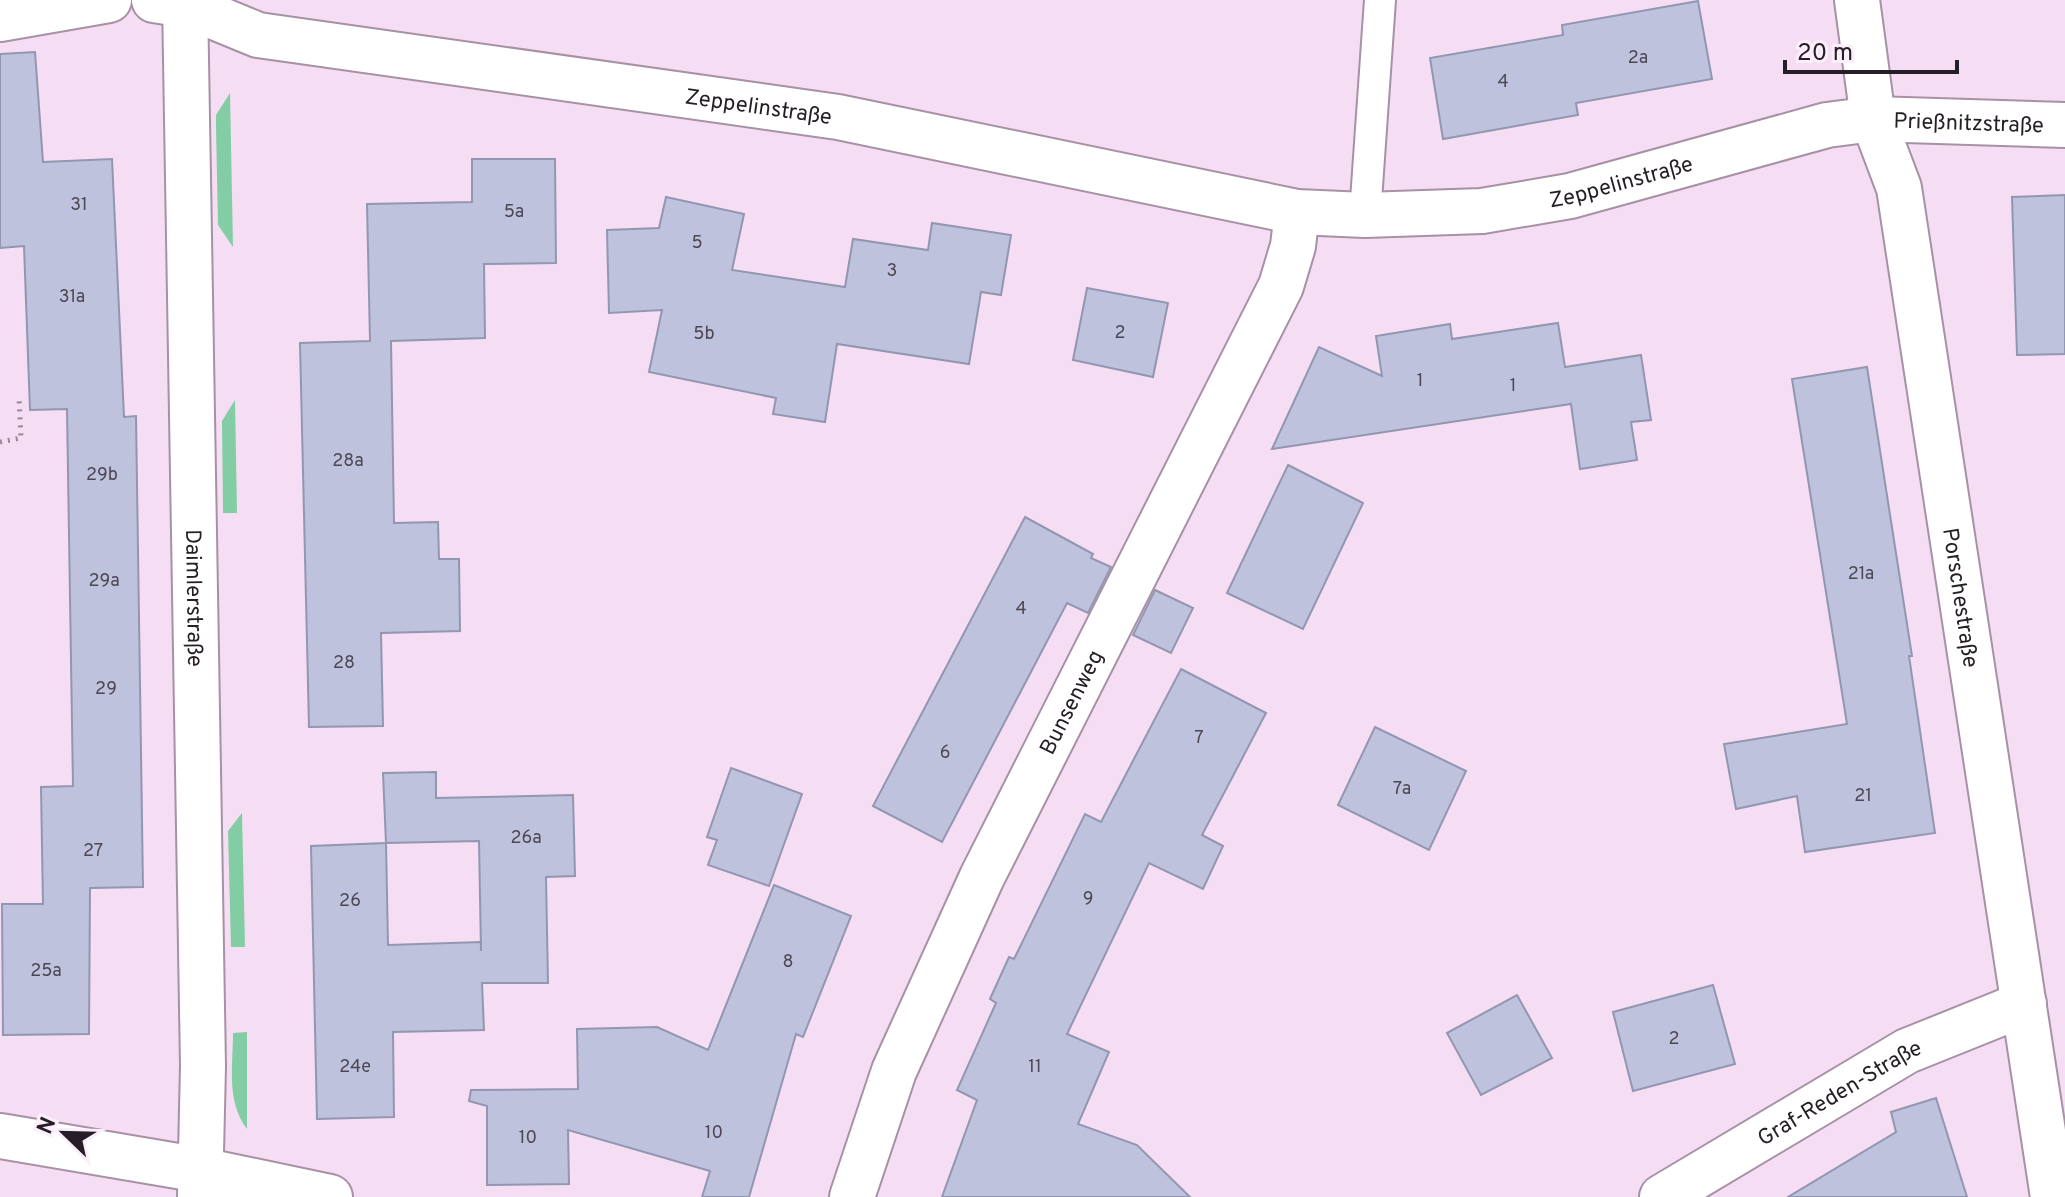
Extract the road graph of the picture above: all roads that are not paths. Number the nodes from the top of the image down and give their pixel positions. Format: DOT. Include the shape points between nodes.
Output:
graph roads {
  1 [pos="109,0"];
  2 [pos="1380,0"];
  3 [pos="1857,0"];
  4 [pos="175,2"];
  5 [pos="0,19"];
  6 [pos="1873,119"];
  7 [pos="2065,125"];
  8 [pos="1297,212"];
  9 [pos="1365,215"];
  10 [pos="2024,1004"];
  11 [pos="0,1136"];
  12 [pos="201,1184"];
  13 [pos="330,1197"];
  14 [pos="852,1197"];
  15 [pos="1662,1197"];
  16 [pos="2053,1197"];
  1 -- 5 [label="street"];
  2 -- 9 [label="lane"];
  3 -- 6 [label="street, Porschestraße"];
  4 -- 8 [label="street, Zeppelinstraße" via="258,35 838,117"];
  4 -- 12 [label="street, Daimlerstraße" via="203,1034"];
  6 -- 7 [label="street, Prießnitzstraße"];
  6 -- 9 [label="street, Zeppelinstraße" via="1827,125 1570,196 1482,211"];
  6 -- 10 [label="street, Porschestraße" via="1899,188"];
  8 -- 9 [label="street, Zeppelinstraße"];
  8 -- 14 [label="street, Bunsenweg" via="1281,286 970,903 894,1071"];
  10 -- 15 [label="street, Graf-Reden-Straße" via="1907,1051"];
  10 -- 16 [label="street, Porschestraße"];
  11 -- 12 [label="street"];
  12 -- 13 [label="street"];
}
